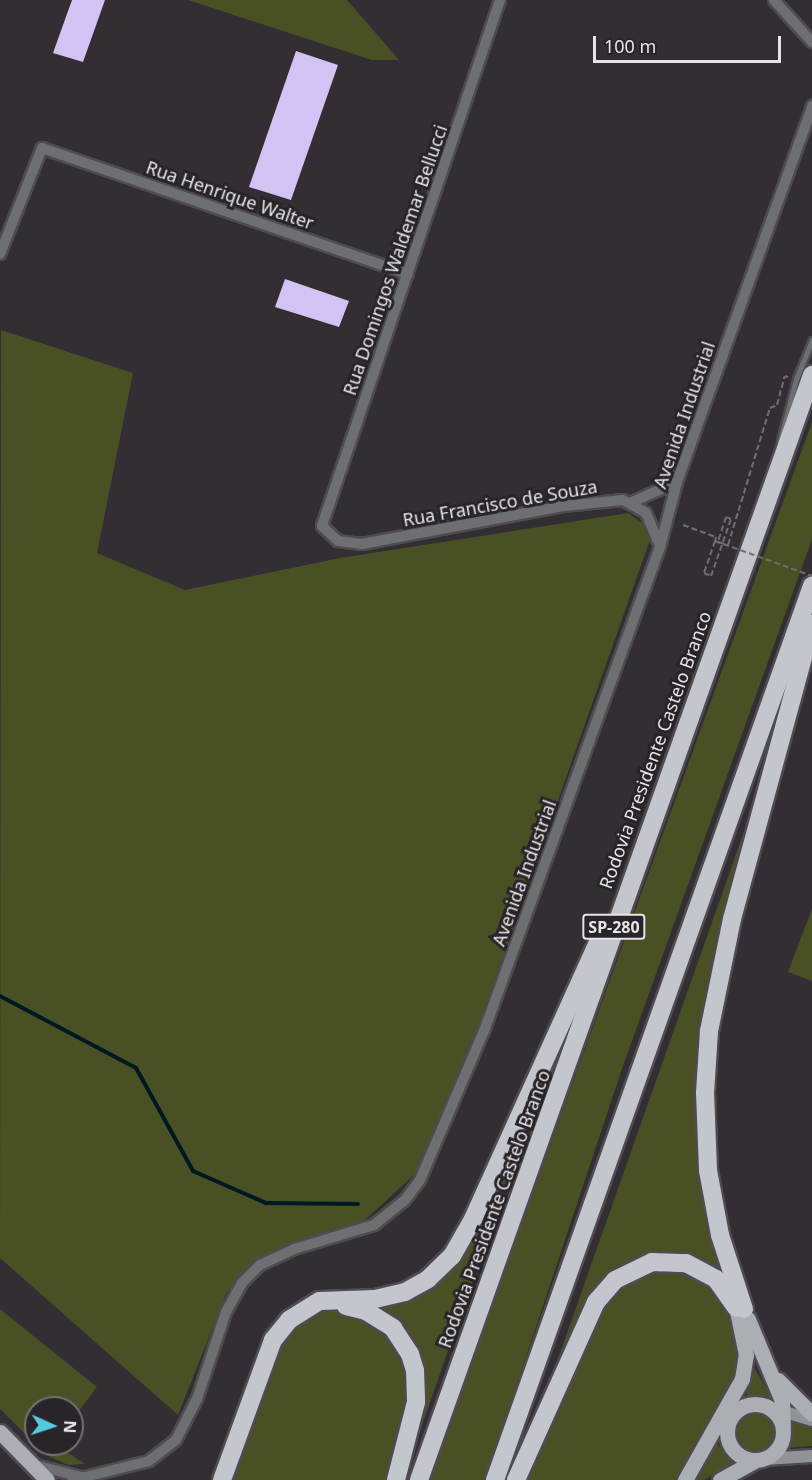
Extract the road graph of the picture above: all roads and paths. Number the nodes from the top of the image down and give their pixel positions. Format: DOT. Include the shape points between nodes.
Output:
graph roads {
  1 [pos="500,0"];
  2 [pos="773,0"];
  3 [pos="812,42"];
  4 [pos="812,106"];
  5 [pos="0,254"];
  6 [pos="408,274"];
  7 [pos="812,340"];
  8 [pos="804,377"];
  9 [pos="677,482"];
  10 [pos="632,502"];
  11 [pos="683,525"];
  12 [pos="323,530"];
  13 [pos="716,542"];
  14 [pos="660,547"];
  15 [pos="812,576"];
  16 [pos="812,586"];
  17 [pos="812,624"];
  18 [pos="650,823"];
  19 [pos="740,1310"];
  20 [pos="300,1312"];
  21 [pos="770,1370"];
  22 [pos="736,1394"];
  23 [pos="768,1407"];
  24 [pos="783,1408"];
  25 [pos="812,1414"];
  26 [pos="731,1417"];
  27 [pos="812,1420"];
  28 [pos="783,1426"];
  29 [pos="0,1432"];
  30 [pos="711,1434"];
  31 [pos="232,1452"];
  32 [pos="812,1456"];
  33 [pos="760,1460"];
  34 [pos="30,1464"];
  35 [pos="78,1479"];
  36 [pos="47,1480"];
  37 [pos="213,1480"];
  38 [pos="222,1480"];
  39 [pos="396,1480"];
  40 [pos="419,1480"];
  41 [pos="495,1480"];
  42 [pos="516,1480"];
  43 [pos="685,1480"];
  44 [pos="720,1480"];
  1 -- 6 [label="street, Rua Domingos Waldemar Bellucci"];
  2 -- 3 [label="street"];
  4 -- 9 [label="street, Avenida Industrial"];
  5 -- 6 [label="street, Rua Henrique Walter" via="42,148"];
  6 -- 12 [label="street, Rua Domingos Waldemar Bellucci" via="324,512"];
  7 -- 8 [label="lane"];
  8 -- 13 [label="path" via="785,376 777,405 770,408 728,545"];
  8 -- 18 [label="highway, Rodovia Presidente Castelo Branco / SP-280" via="769,496"];
  9 -- 10 [label="street"];
  9 -- 14 [label="street, Avenida Industrial"];
  10 -- 12 [label="street, Rua Francisco de Souza" via="564,506 362,544 338,541"];
  10 -- 14 [label="street" via="650,519"];
  11 -- 13 [label="path, bridge" via="716,537"];
  13 -- 13 [label="path, bridge" via="704,573 711,576 731,519 726,517"];
  13 -- 15 [label="path, bridge"];
  14 -- 35 [label="street, Avenida Industrial" via="484,1031 420,1180 405,1200 374,1225 294,1249 260,1265 242,1283 230,1305 197,1399 176,1440 148,1461"];
  16 -- 41 [label="highway"];
  17 -- 19 [label="highway" via="732,919 709,1031 705,1093 708,1170"];
  18 -- 20 [label="highway" via="473,1219 452,1256 428,1279 405,1292 375,1299 320,1301"];
  18 -- 40 [label="highway, Rodovia Presidente Castelo Branco / SP-280"];
  19 -- 21 [label="main road"];
  19 -- 22 [label="main road" via="746,1355"];
  19 -- 42 [label="highway" via="716,1279 686,1263 652,1262 615,1280 596,1302"];
  20 -- 31 [label="highway" via="273,1340"];
  20 -- 39 [label="highway" via="334,1305 366,1311 393,1328 406,1347 415,1370 416,1402"];
  21 -- 24 [label="main road"];
  21 -- 25 [label="main road"];
  22 -- 26 [label="main road"];
  22 -- 30 [label="main road"];
  23 -- 24 [label="main road"];
  23 -- 26 [label="main road" via="744,1407"];
  23 -- 28 [label="main road"];
  24 -- 27 [label="main road"];
  24 -- 28 [label="main road"];
  26 -- 30 [label="main road"];
  26 -- 33 [label="main road" via="729,1442 739,1455"];
  28 -- 33 [label="main road" via="782,1442"];
  29 -- 34 [label="main road"];
  30 -- 43 [label="main road"];
  31 -- 37 [label="highway"];
  31 -- 38 [label="highway"];
  32 -- 33 [label="main road"];
  33 -- 44 [label="main road"];
  34 -- 35 [label="street"];
  34 -- 36 [label="main road"];
}
